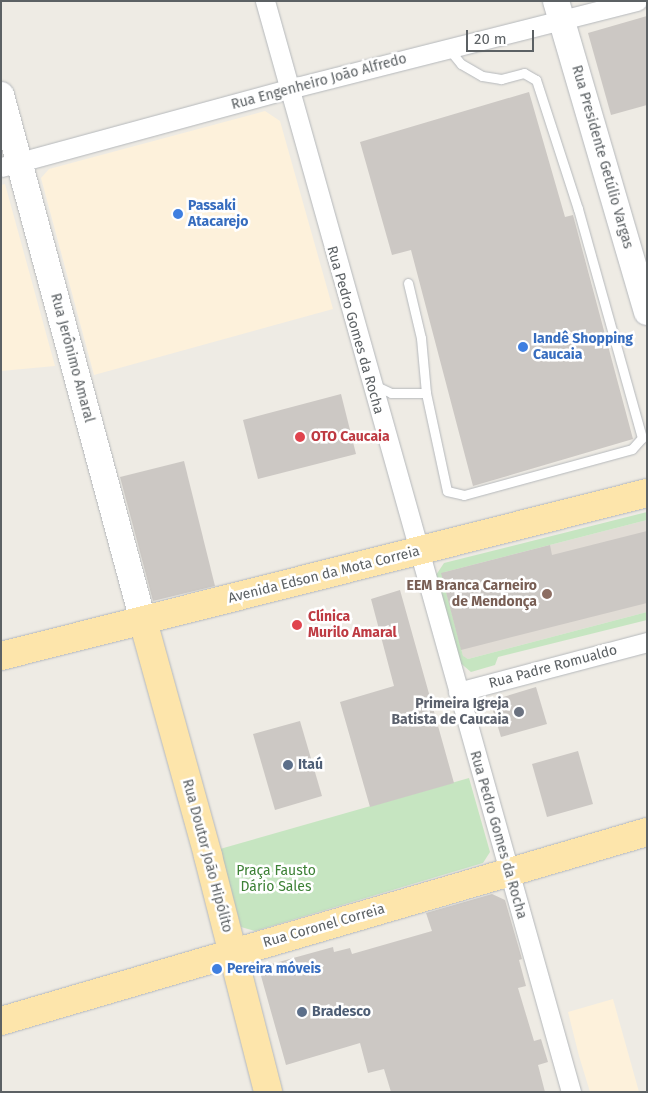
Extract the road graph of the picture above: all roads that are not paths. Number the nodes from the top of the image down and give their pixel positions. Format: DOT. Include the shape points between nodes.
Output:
graph roads {
  1 [pos="265,1"];
  2 [pos="637,1"];
  3 [pos="559,11"];
  4 [pos="448,48"];
  5 [pos="289,89"];
  6 [pos="1,95"];
  7 [pos="10,164"];
  8 [pos="408,283"];
  9 [pos="647,312"];
  10 [pos="370,383"];
  11 [pos="426,393"];
  12 [pos="647,493"];
  13 [pos="417,552"];
  14 [pos="143,621"];
  15 [pos="647,642"];
  16 [pos="1,656"];
  17 [pos="458,692"];
  18 [pos="647,832"];
  19 [pos="509,873"];
  20 [pos="232,953"];
  21 [pos="1,1021"];
  22 [pos="268,1092"];
  23 [pos="571,1092"];
  1 -- 5 [label="street, Rua Pedro Gomes da Rocha"];
  2 -- 3 [label="street, Rua Engenheiro João Alfredo"];
  3 -- 4 [label="street, Rua Engenheiro João Alfredo"];
  3 -- 9 [label="street, Rua Presidente Getúlio Vargas"];
  4 -- 5 [label="street, Rua Engenheiro João Alfredo"];
  4 -- 11 [label="lane" via="462,64 482,76 501,79 524,73 536,80 578,209 642,438 632,450 464,495 447,491"];
  5 -- 7 [label="street, Rua Engenheiro João Alfredo"];
  5 -- 10 [label="street, Rua Pedro Gomes da Rocha"];
  6 -- 7 [label="street, Rua Jerônimo Amaral"];
  7 -- 14 [label="street, Rua Jerônimo Amaral"];
  8 -- 11 [label="lane" via="420,338"];
  10 -- 11 [label="lane" via="391,393"];
  10 -- 13 [label="street, Rua Pedro Gomes da Rocha"];
  12 -- 13 [label="main road, Avenida Edson da Mota Correia"];
  13 -- 14 [label="main road, Avenida Edson da Mota Correia"];
  13 -- 17 [label="street, Rua Pedro Gomes da Rocha"];
  14 -- 16 [label="main road, Avenida Edson da Mota Correia"];
  14 -- 20 [label="main road, Rua Doutor João Hipólito"];
  15 -- 17 [label="street, Rua Padre Romualdo"];
  17 -- 19 [label="street, Rua Pedro Gomes da Rocha"];
  18 -- 19 [label="main road, Rua Coronel Correia"];
  19 -- 20 [label="main road, Rua Coronel Correia"];
  19 -- 23 [label="street, Rua Pedro Gomes da Rocha"];
  20 -- 21 [label="main road, Rua Coronel Correia"];
  20 -- 22 [label="main road, Rua Doutor João Hipólito"];
}
